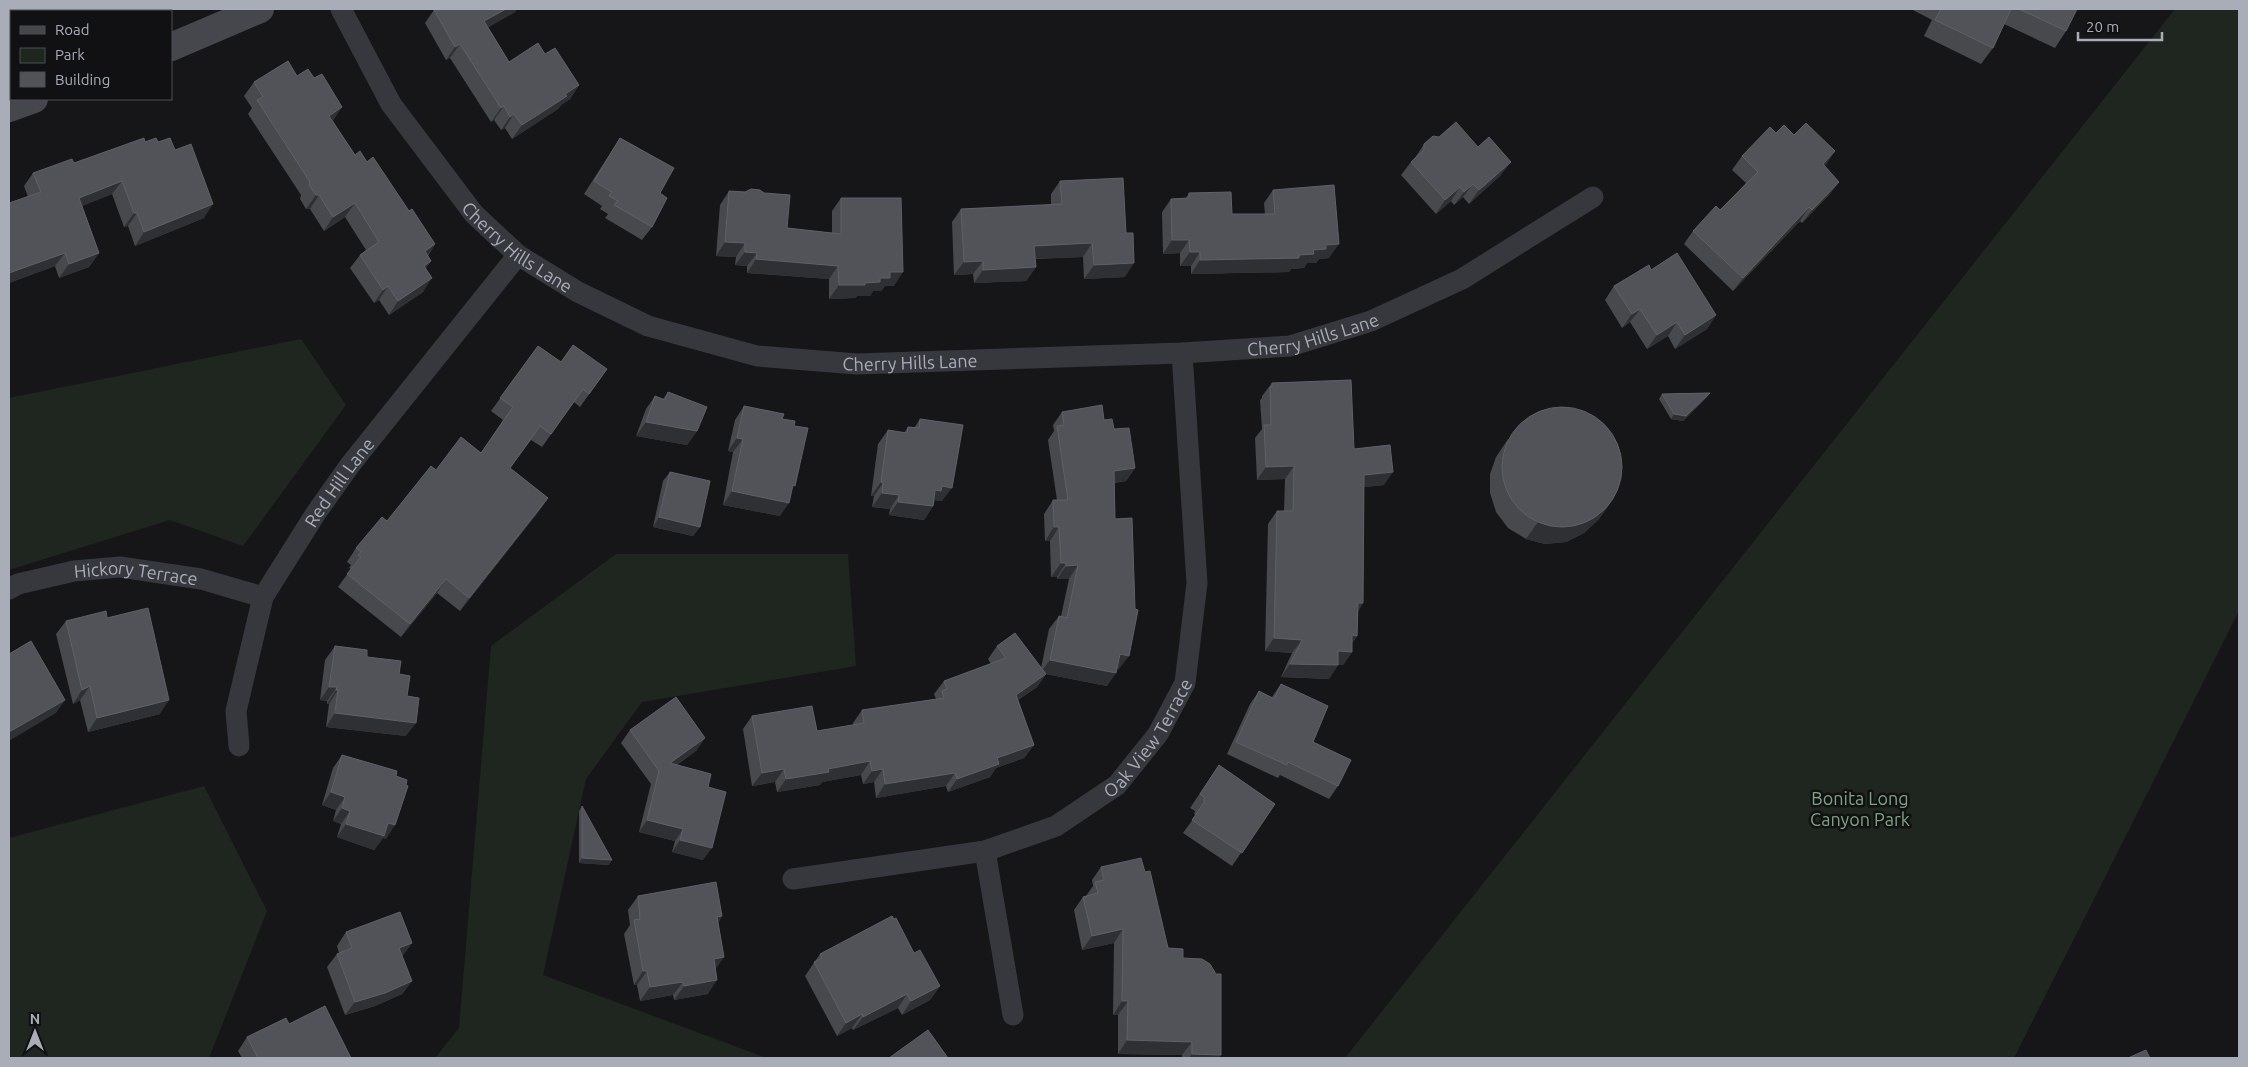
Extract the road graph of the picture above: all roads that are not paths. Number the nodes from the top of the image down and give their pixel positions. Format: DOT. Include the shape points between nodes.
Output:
graph roads {
  1 [pos="260,9"];
  2 [pos="341,9"];
  3 [pos="172,47"];
  4 [pos="31,100"];
  5 [pos="9,108"];
  6 [pos="1593,197"];
  7 [pos="518,255"];
  8 [pos="1182,353"];
  9 [pos="9,589"];
  10 [pos="263,597"];
  11 [pos="239,746"];
  12 [pos="985,850"];
  13 [pos="793,880"];
  14 [pos="1013,1015"];
  1 -- 3 [label="street"];
  2 -- 7 [label="street, Cherry Hills Lane" via="391,104 474,214"];
  4 -- 5 [label="street"];
  6 -- 8 [label="street, Cherry Hills Lane" via="1462,278 1371,321 1290,346"];
  7 -- 8 [label="street, Cherry Hills Lane" via="578,292 648,326 757,356 857,364"];
  7 -- 10 [label="street, Red Hill Lane" via="350,465"];
  8 -- 12 [label="street, Oak View Terrace" via="1197,583 1185,683 1158,734 1117,785 1056,826"];
  9 -- 10 [label="street, Hickory Terrace" via="74,571 120,567 201,580"];
  10 -- 11 [label="street, Red Hill Lane" via="236,711"];
  12 -- 13 [label="street, Oak View Terrace"];
  12 -- 14 [label="street"];
}
